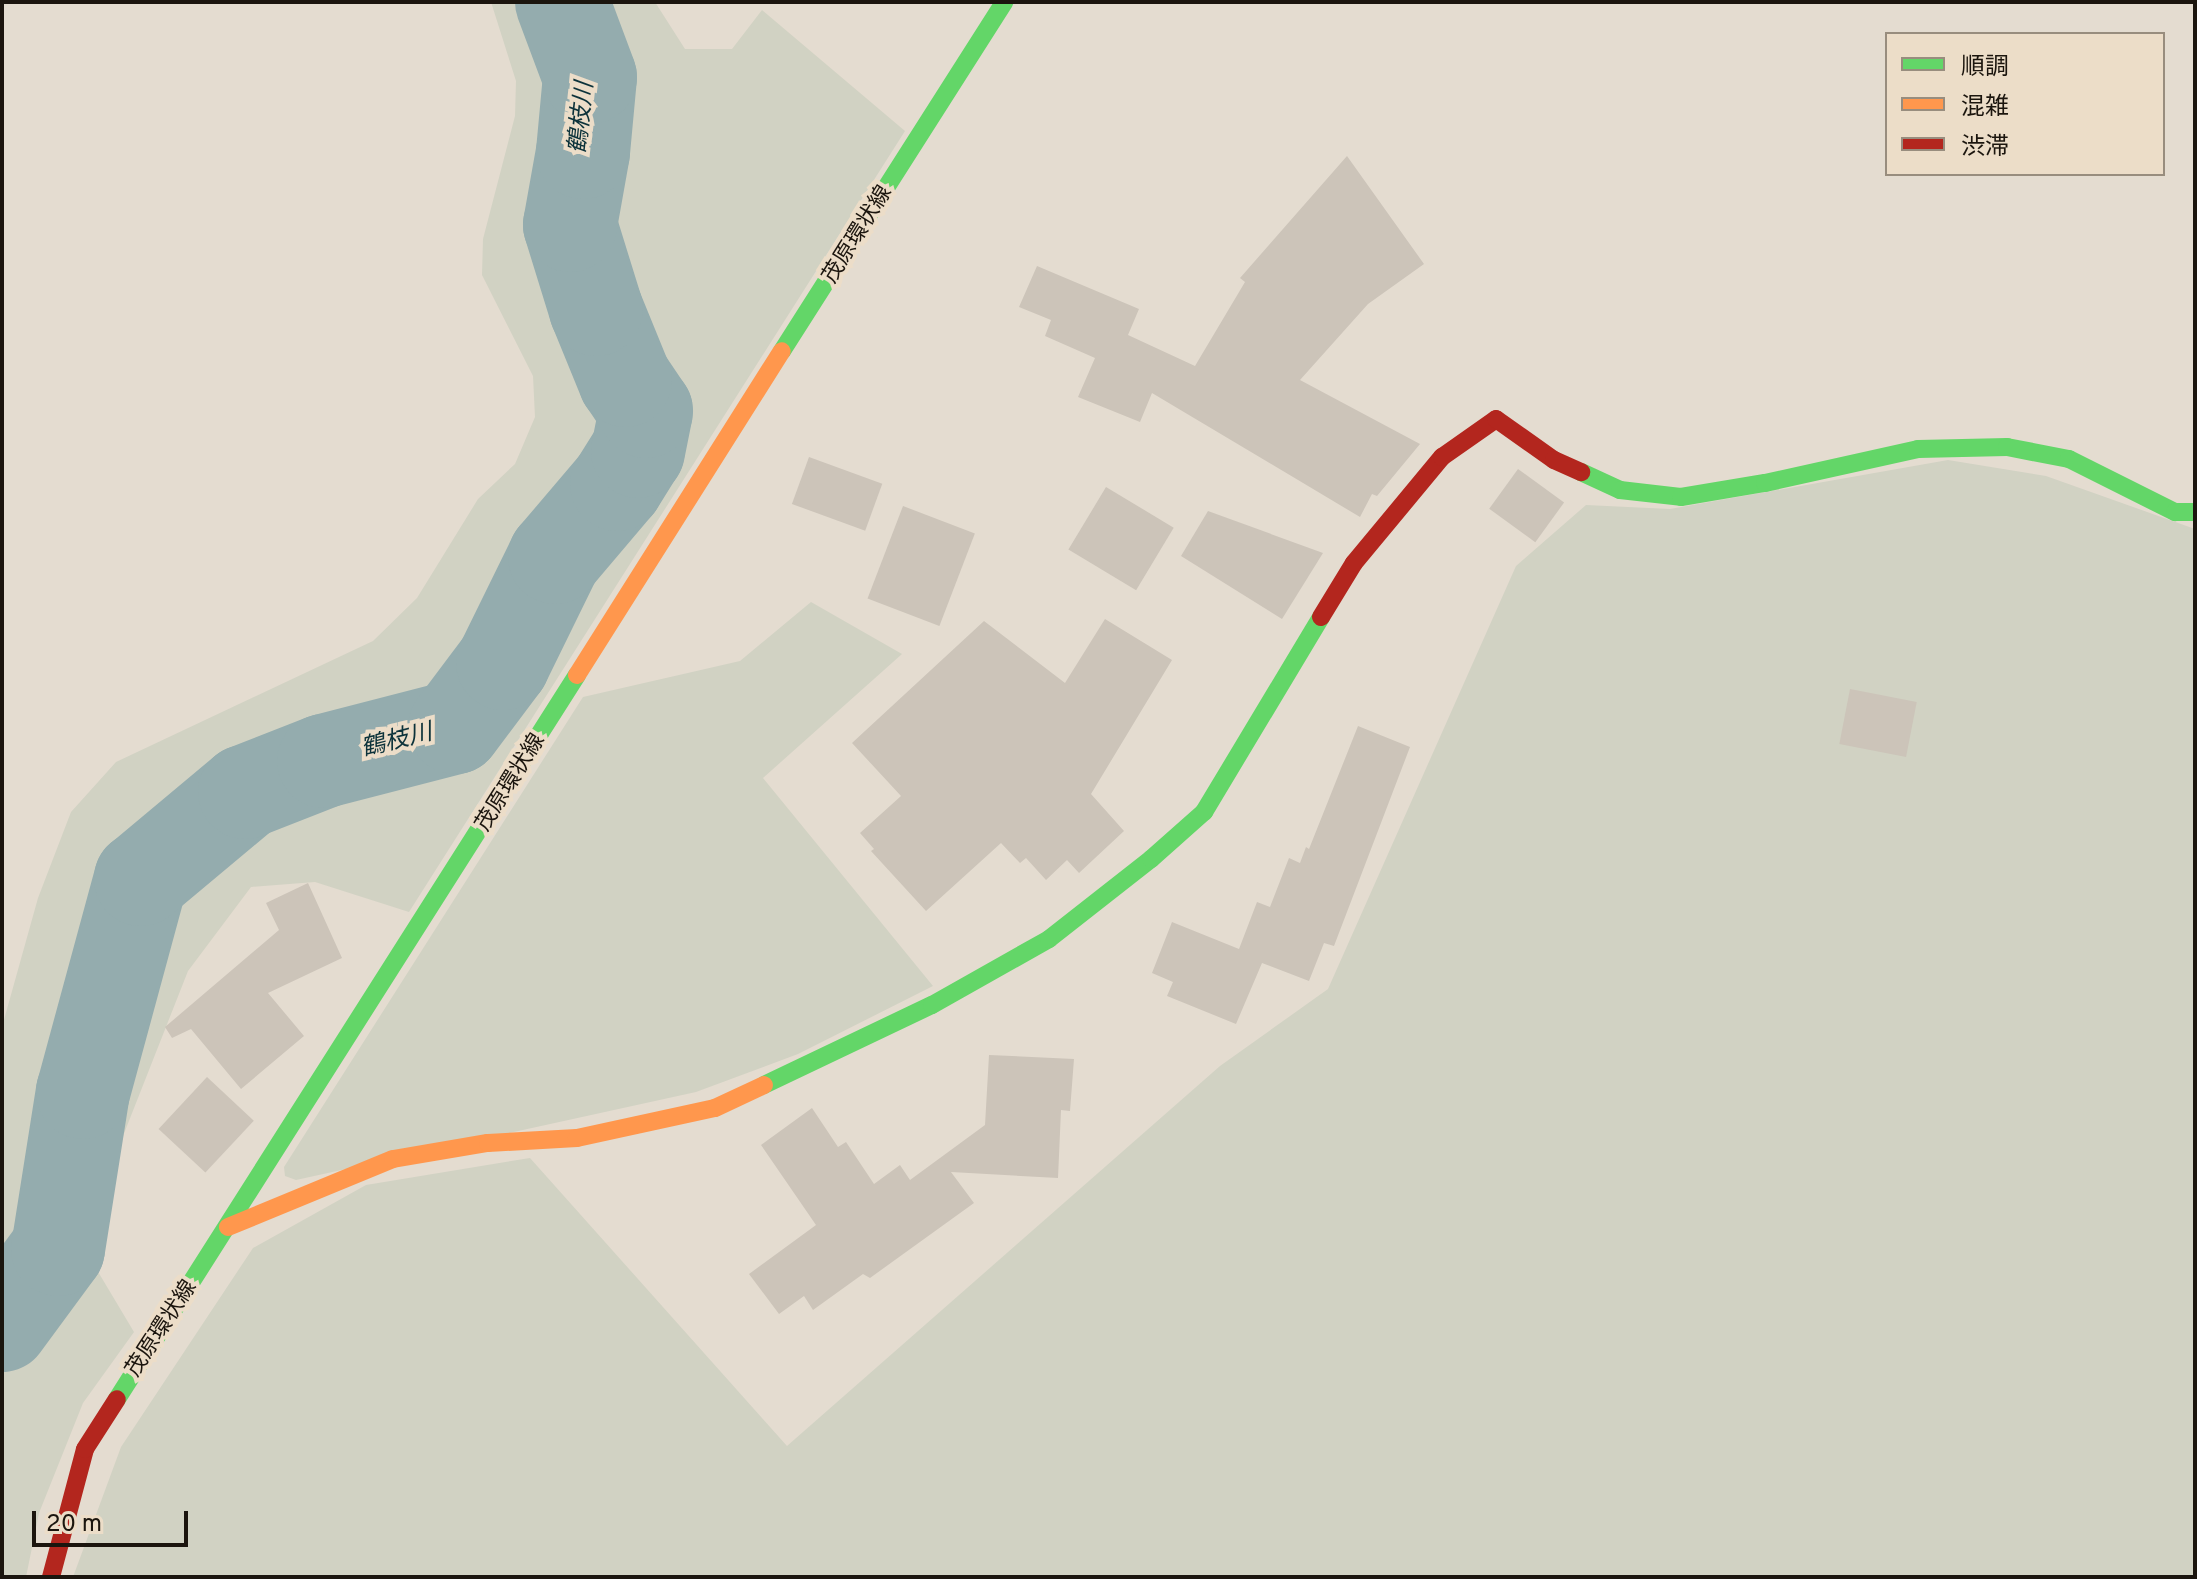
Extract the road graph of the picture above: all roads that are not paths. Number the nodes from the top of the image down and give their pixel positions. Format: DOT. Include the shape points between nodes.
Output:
graph roads {
  1 [pos="1004,2"];
  2 [pos="2195,512"];
  3 [pos="228,1227"];
  4 [pos="51,1577"];
  1 -- 3 [label="street, 茂原環状線"];
  2 -- 3 [label="street" via="2175,512 2069,459 2007,447 1918,449 1681,497 1620,490 1554,460 1496,419 1442,457 1354,563 1204,812 1049,939 932,1005 715,1108 577,1138 488,1143 393,1159"];
  3 -- 4 [label="street, 茂原環状線" via="85,1449"];
}
